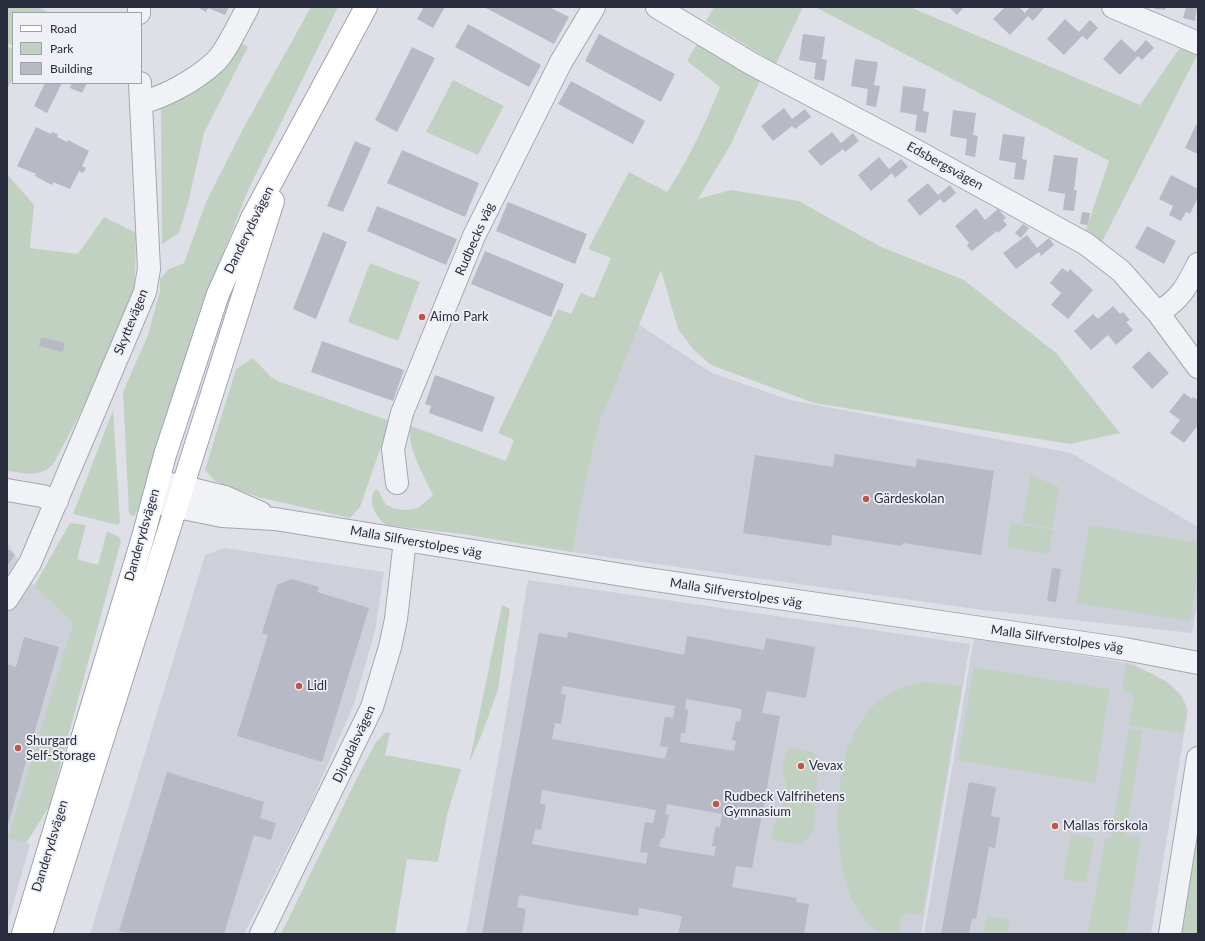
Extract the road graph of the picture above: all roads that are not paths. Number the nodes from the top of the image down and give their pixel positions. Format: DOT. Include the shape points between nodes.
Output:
graph roads {
  1 [pos="248,7"];
  2 [pos="366,7"];
  3 [pos="594,7"];
  4 [pos="657,7"];
  5 [pos="1114,7"];
  6 [pos="1198,43"];
  7 [pos="140,93"];
  8 [pos="291,148"];
  9 [pos="1198,264"];
  10 [pos="1158,313"];
  11 [pos="1198,367"];
  12 [pos="158,481"];
  13 [pos="397,484"];
  14 [pos="7,490"];
  15 [pos="180,497"];
  16 [pos="57,501"];
  17 [pos="153,502"];
  18 [pos="405,540"];
  19 [pos="7,599"];
  20 [pos="1198,663"];
  21 [pos="1198,758"];
  22 [pos="23,934"];
  23 [pos="41,934"];
  24 [pos="261,934"];
  25 [pos="1170,934"];
  1 -- 7 [label="street" via="216,63 172,92"];
  2 -- 8 [label="main road, Danderydsvägen"];
  3 -- 13 [label="street, Rudbecks väg" via="561,62 468,250 402,413 394,449"];
  4 -- 10 [label="street, Edsbergsvägen" via="752,64 1086,244 1121,271"];
  5 -- 6 [label="street"];
  7 -- 16 [label="street, Skyttevägen" via="149,269 145,292"];
  8 -- 12 [label="main road, Danderydsvägen" via="252,218 218,294"];
  8 -- 15 [label="main road, Danderydsvägen"];
  9 -- 10 [label="street" via="1174,303"];
  10 -- 11 [label="street, Edsbergsvägen"];
  12 -- 15 [label="street, Malla Silfverstolpes väg"];
  12 -- 17 [label="main road, Danderydsvägen"];
  14 -- 16 [label="street"];
  15 -- 17 [label="street, Malla Silfverstolpes väg"];
  15 -- 18 [label="street, Malla Silfverstolpes väg" via="222,516 275,519"];
  15 -- 23 [label="main road, Danderydsvägen"];
  16 -- 19 [label="street, Skyttevägen" via="30,563"];
  17 -- 22 [label="main road, Danderydsvägen"];
  18 -- 20 [label="street, Malla Silfverstolpes väg" via="750,595 1125,649"];
  18 -- 24 [label="street, Djupdalsvägen" via="396,619 372,707"];
  21 -- 25 [label="street"];
}
